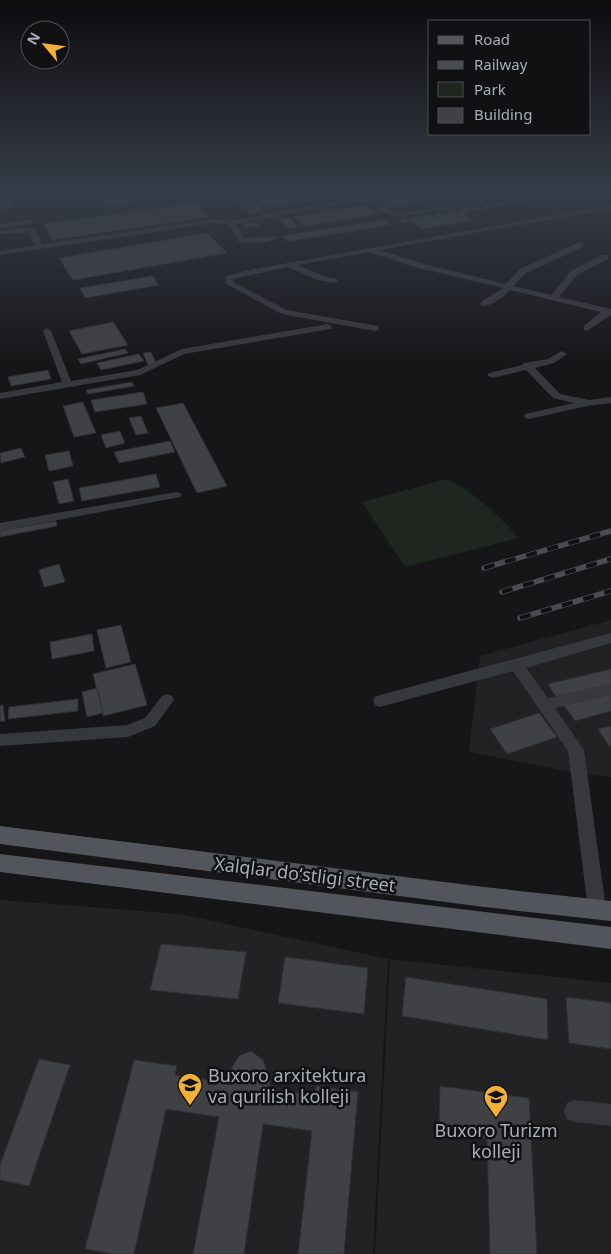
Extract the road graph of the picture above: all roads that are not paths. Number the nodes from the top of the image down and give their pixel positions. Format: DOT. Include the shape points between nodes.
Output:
graph roads {
  1 [pos="23,250"];
  2 [pos="370,250"];
  3 [pos="568,250"];
  4 [pos="0,253"];
  5 [pos="605,257"];
  6 [pos="289,265"];
  7 [pos="334,281"];
  8 [pos="509,288"];
  9 [pos="553,298"];
  10 [pos="484,304"];
  11 [pos="610,311"];
  12 [pos="328,327"];
  13 [pos="375,328"];
  14 [pos="587,328"];
  15 [pos="47,330"];
  16 [pos="562,354"];
  17 [pos="527,365"];
  18 [pos="492,375"];
  19 [pos="67,384"];
  20 [pos="0,396"];
  21 [pos="611,400"];
  22 [pos="589,403"];
  23 [pos="529,416"];
  24 [pos="176,496"];
  25 [pos="0,527"];
  26 [pos="611,638"];
  27 [pos="516,665"];
  28 [pos="611,689"];
  29 [pos="167,700"];
  30 [pos="380,701"];
  31 [pos="544,705"];
  32 [pos="0,740"];
  33 [pos="0,835"];
  34 [pos="0,863"];
  35 [pos="604,910"];
  36 [pos="611,938"];
  37 [pos="575,1111"];
  38 [pos="611,1115"];
  1 -- 4 [label="lane"];
  2 -- 6 [label="lane"];
  2 -- 8 [label="lane"];
  3 -- 8 [label="lane" via="523,271"];
  5 -- 9 [label="lane" via="574,273"];
  6 -- 7 [label="lane"];
  6 -- 13 [label="lane" via="229,278 230,284 285,312"];
  8 -- 9 [label="lane"];
  8 -- 10 [label="lane"];
  9 -- 11 [label="lane"];
  11 -- 14 [label="lane"];
  12 -- 19 [label="lane" via="182,352 140,372"];
  15 -- 19 [label="lane"];
  16 -- 17 [label="lane"];
  17 -- 18 [label="lane"];
  17 -- 22 [label="lane" via="557,396"];
  19 -- 20 [label="lane"];
  21 -- 22 [label="lane"];
  22 -- 23 [label="lane"];
  24 -- 25 [label="lane"];
  26 -- 27 [label="lane"];
  27 -- 30 [label="lane"];
  27 -- 31 [label="lane"];
  28 -- 31 [label="lane"];
  29 -- 32 [label="lane" via="150,722 128,731"];
  31 -- 35 [label="lane" via="576,750"];
  33 -- 35 [label="main road, Xalqlar doʻstligi street"];
  34 -- 36 [label="main road, Xalqlar doʻstligi street"];
  37 -- 38 [label="lane"];
}
